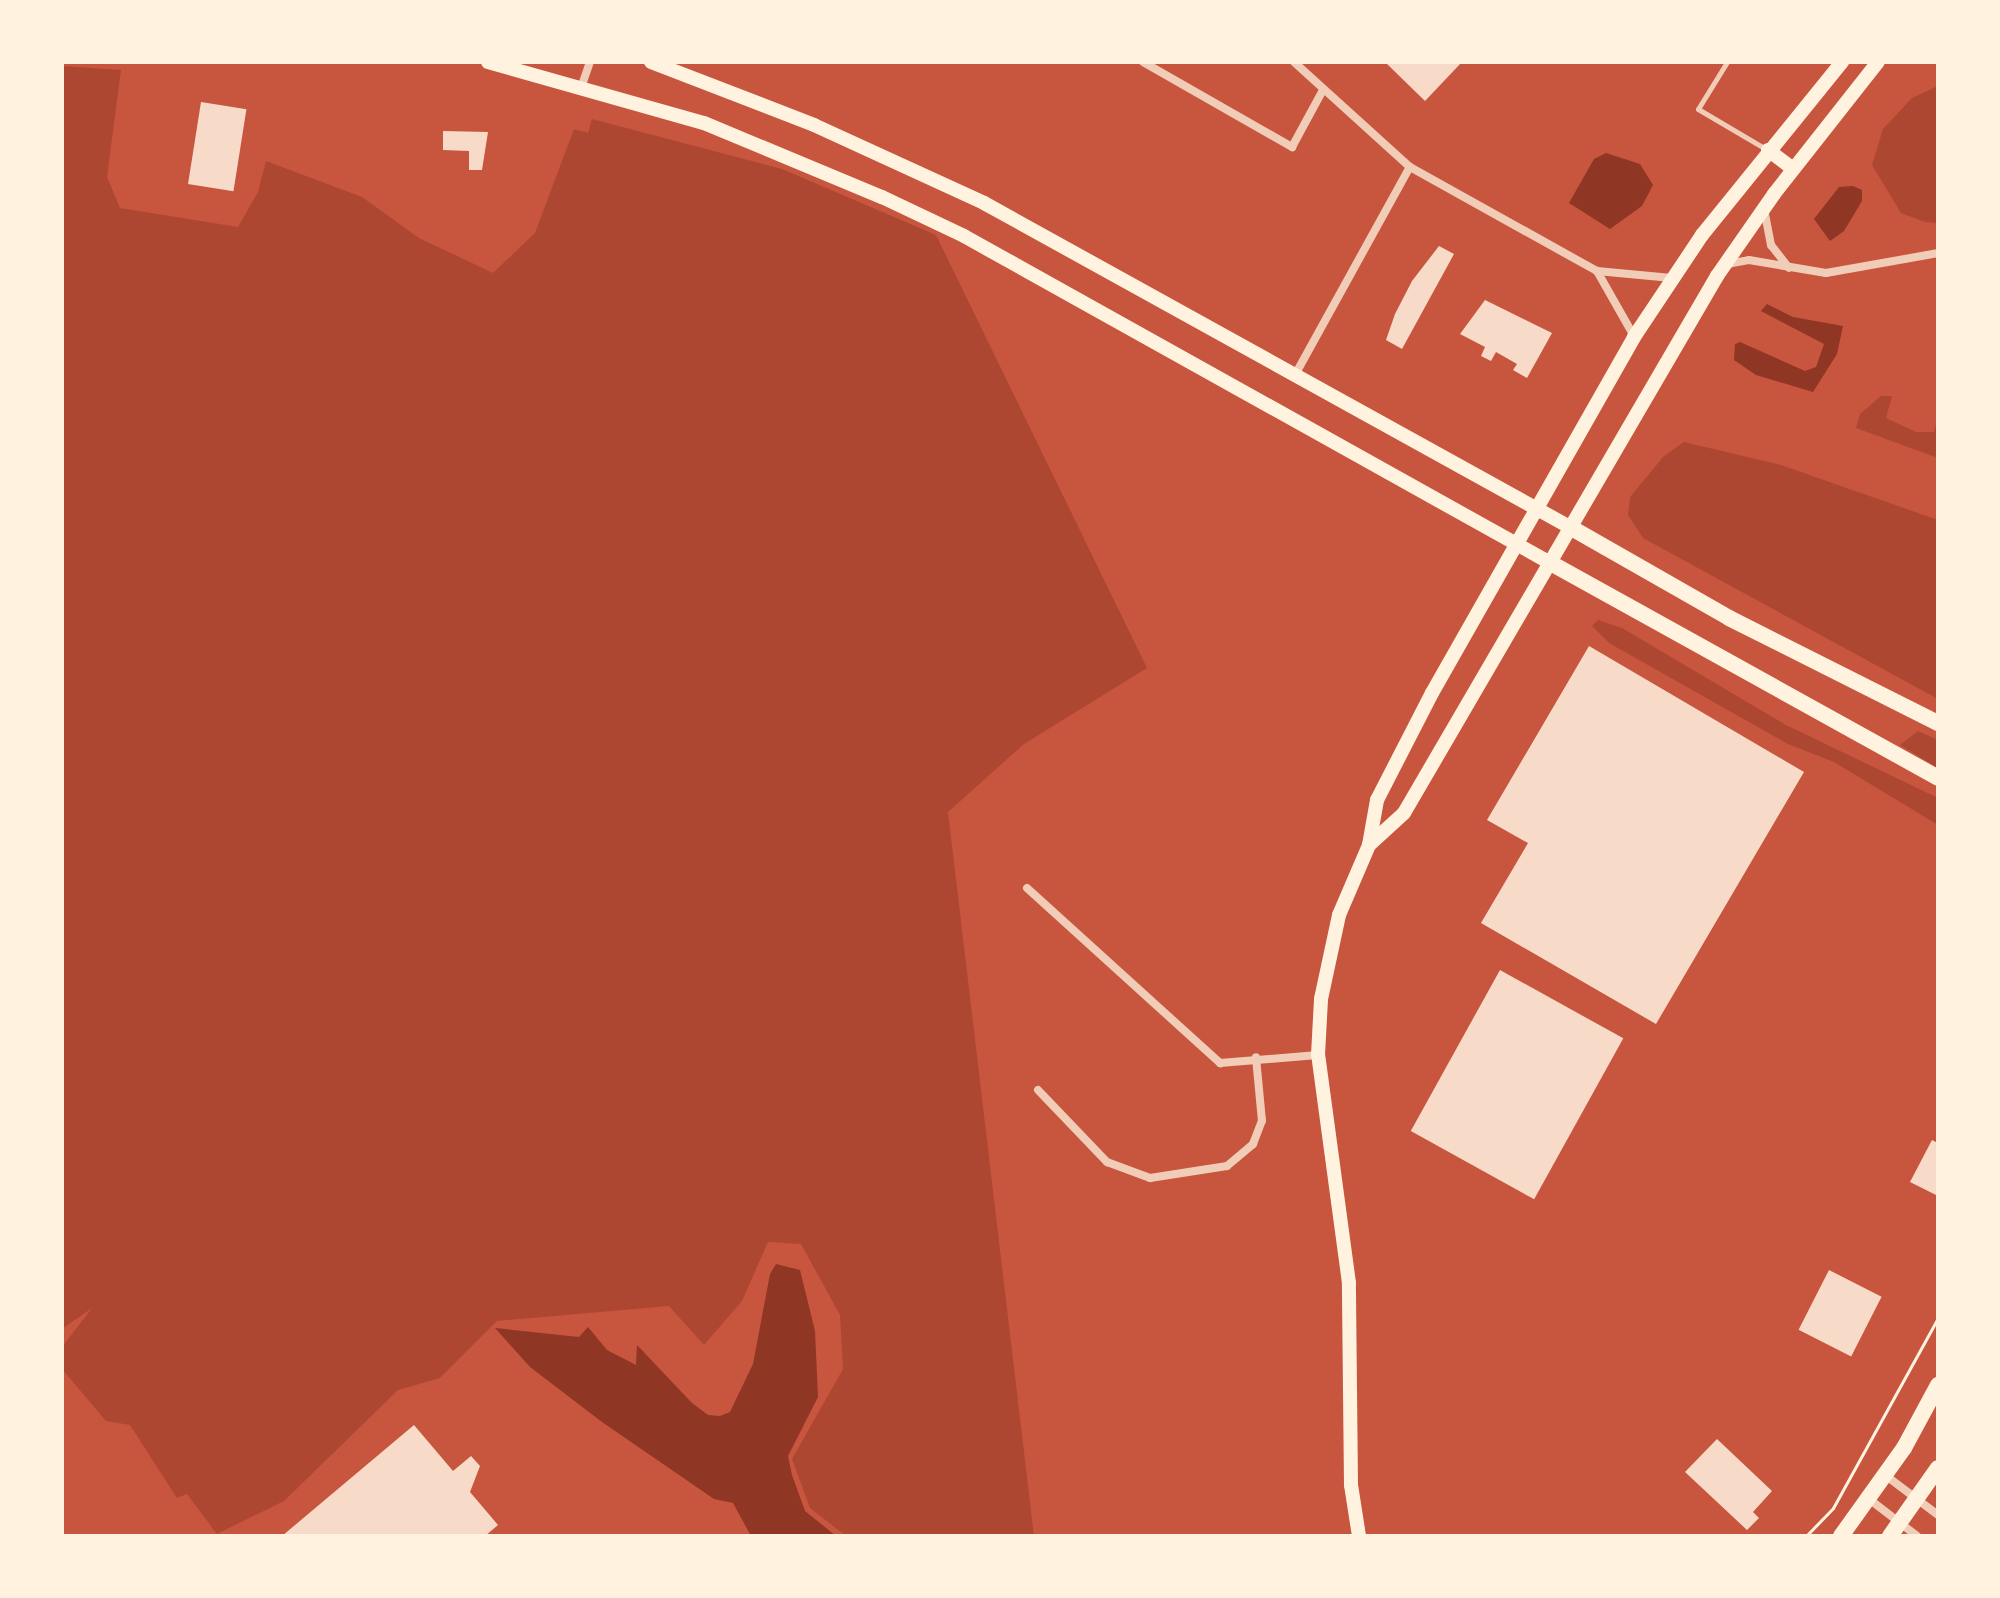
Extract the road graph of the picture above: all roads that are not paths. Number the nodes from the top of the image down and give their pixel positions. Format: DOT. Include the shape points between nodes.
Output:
graph roads {
  1 [pos="488,62"];
  2 [pos="590,62"];
  3 [pos="651,62"];
  4 [pos="1143,62"];
  5 [pos="1294,62"];
  6 [pos="1727,62"];
  7 [pos="1842,62"];
  8 [pos="1878,62"];
  9 [pos="582,85"];
  10 [pos="1323,90"];
  11 [pos="1768,150"];
  12 [pos="1410,167"];
  13 [pos="1793,169"];
  14 [pos="1764,208"];
  15 [pos="1938,253"];
  16 [pos="1724,265"];
  17 [pos="1789,269"];
  18 [pos="1597,271"];
  19 [pos="1672,278"];
  20 [pos="1634,337"];
  21 [pos="1295,375"];
  22 [pos="1535,507"];
  23 [pos="1568,526"];
  24 [pos="1515,543"];
  25 [pos="1547,561"];
  26 [pos="1938,723"];
  27 [pos="1938,778"];
  28 [pos="1369,845"];
  29 [pos="1027,888"];
  30 [pos="1318,1055"];
  31 [pos="1256,1057"];
  32 [pos="1038,1090"];
  33 [pos="1938,1385"];
  34 [pos="1938,1468"];
  35 [pos="1885,1475"];
  36 [pos="1869,1499"];
  37 [pos="1917,1499"];
  38 [pos="1938,1515"];
  39 [pos="1895,1530"];
  40 [pos="1359,1536"];
  41 [pos="1841,1536"];
  42 [pos="1917,1536"];
  1 -- 9 [label="main road"];
  2 -- 9 [label="street"];
  3 -- 21 [label="main road" via="814,125 977,200"];
  4 -- 10 [label="street" via="1292,147"];
  5 -- 10 [label="street"];
  6 -- 11 [label="lane" via="1698,109"];
  7 -- 11 [label="main road"];
  8 -- 13 [label="main road"];
  9 -- 24 [label="main road" via="799,160 964,236"];
  10 -- 12 [label="street"];
  11 -- 13 [label="main road"];
  11 -- 19 [label="main road"];
  12 -- 18 [label="street"];
  12 -- 21 [label="street"];
  13 -- 14 [label="main road"];
  14 -- 16 [label="main road"];
  14 -- 17 [label="street" via="1771,245"];
  15 -- 17 [label="street" via="1826,273"];
  16 -- 17 [label="street" via="1749,260"];
  16 -- 23 [label="main road"];
  18 -- 19 [label="street"];
  18 -- 20 [label="street" via="1616,296"];
  19 -- 20 [label="main road"];
  20 -- 22 [label="main road"];
  21 -- 22 [label="main road"];
  22 -- 23 [label="main road"];
  22 -- 24 [label="main road"];
  23 -- 25 [label="main road"];
  23 -- 26 [label="highway" via="1729,618"];
  24 -- 25 [label="main road"];
  24 -- 28 [label="main road" via="1377,800"];
  25 -- 27 [label="highway"];
  25 -- 28 [label="main road" via="1404,813"];
  28 -- 30 [label="main road" via="1339,915 1328,958"];
  29 -- 31 [label="street" via="1220,1063"];
  30 -- 31 [label="street"];
  30 -- 40 [label="main road" via="1349,1283 1351,1485"];
  31 -- 32 [label="street" via="1262,1121 1253,1144 1227,1166 1150,1178 1107,1162"];
  33 -- 35 [label="highway"];
  34 -- 37 [label="highway"];
  35 -- 36 [label="highway"];
  35 -- 37 [label="street"];
  36 -- 39 [label="street"];
  36 -- 41 [label="highway"];
  37 -- 38 [label="street"];
  37 -- 39 [label="highway"];
  39 -- 42 [label="street"];
}
